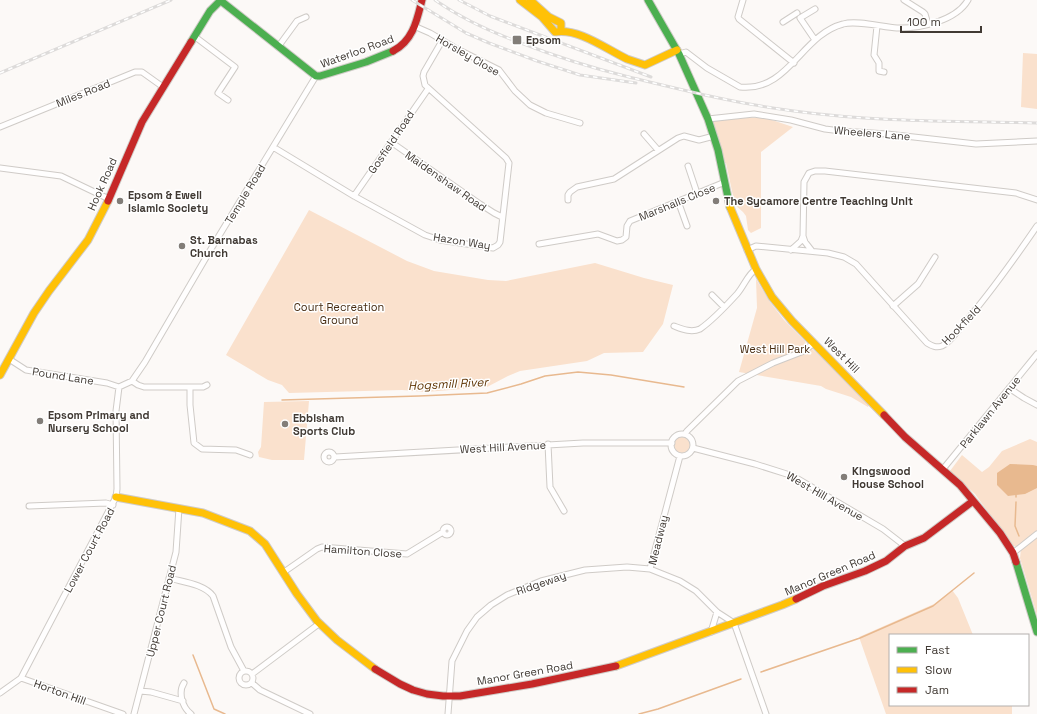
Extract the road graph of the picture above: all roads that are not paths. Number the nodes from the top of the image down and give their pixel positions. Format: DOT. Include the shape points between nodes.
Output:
graph roads {
  1 [pos="221,0"];
  2 [pos="422,0"];
  3 [pos="520,0"];
  4 [pos="530,0"];
  5 [pos="648,0"];
  6 [pos="743,0"];
  7 [pos="904,0"];
  8 [pos="968,0"];
  9 [pos="815,9"];
  10 [pos="306,17"];
  11 [pos="800,18"];
  12 [pos="783,22"];
  13 [pos="928,24"];
  14 [pos="414,26"];
  15 [pos="877,26"];
  16 [pos="561,31"];
  17 [pos="194,36"];
  18 [pos="442,41"];
  19 [pos="813,42"];
  20 [pos="278,47"];
  21 [pos="678,52"];
  22 [pos="794,63"];
  23 [pos="884,72"];
  24 [pos="316,76"];
  25 [pos="163,87"];
  26 [pos="428,89"];
  27 [pos="228,100"];
  28 [pos="708,119"];
  29 [pos="580,123"];
  30 [pos="0,127"];
  31 [pos="644,134"];
  32 [pos="714,136"];
  33 [pos="1037,141"];
  34 [pos="391,142"];
  35 [pos="273,147"];
  36 [pos="658,150"];
  37 [pos="688,166"];
  38 [pos="0,168"];
  39 [pos="725,182"];
  40 [pos="697,193"];
  41 [pos="354,196"];
  42 [pos="109,199"];
  43 [pos="568,200"];
  44 [pos="1037,200"];
  45 [pos="678,201"];
  46 [pos="502,217"];
  47 [pos="687,226"];
  48 [pos="1037,226"];
  49 [pos="803,236"];
  50 [pos="540,244"];
  51 [pos="747,250"];
  52 [pos="791,250"];
  53 [pos="812,251"];
  54 [pos="935,257"];
  55 [pos="756,269"];
  56 [pos="712,295"];
  57 [pos="893,306"];
  58 [pos="724,307"];
  59 [pos="674,326"];
  60 [pos="814,343"];
  61 [pos="1037,354"];
  62 [pos="9,359"];
  63 [pos="0,376"];
  64 [pos="132,382"];
  65 [pos="207,385"];
  66 [pos="119,387"];
  67 [pos="190,387"];
  68 [pos="1009,388"];
  69 [pos="1037,405"];
  70 [pos="685,434"];
  71 [pos="672,443"];
  72 [pos="548,444"];
  73 [pos="693,448"];
  74 [pos="250,455"];
  75 [pos="680,456"];
  76 [pos="335,457"];
  77 [pos="943,470"];
  78 [pos="116,498"];
  79 [pos="973,501"];
  80 [pos="113,505"];
  81 [pos="29,506"];
  82 [pos="179,508"];
  83 [pos="564,511"];
  84 [pos="443,532"];
  85 [pos="1037,534"];
  86 [pos="905,546"];
  87 [pos="1013,553"];
  88 [pos="650,570"];
  89 [pos="284,572"];
  90 [pos="169,578"];
  91 [pos="717,612"];
  92 [pos="320,623"];
  93 [pos="734,623"];
  94 [pos="711,632"];
  95 [pos="1037,632"];
  96 [pos="244,671"];
  97 [pos="252,674"];
  98 [pos="20,678"];
  99 [pos="252,682"];
  100 [pos="184,683"];
  101 [pos="140,691"];
  102 [pos="0,693"];
  103 [pos="450,696"];
  104 [pos="183,701"];
  105 [pos="123,714"];
  106 [pos="134,714"];
  107 [pos="191,714"];
  108 [pos="310,714"];
  109 [pos="448,714"];
  110 [pos="766,714"];
  1 -- 17 [label="street, Hook Road" via="210,11"];
  1 -- 20 [label="street"];
  2 -- 14 [label="street, Waterloo Road"];
  3 -- 16 [label="street" via="542,17 553,31"];
  4 -- 16 [label="street" via="551,19 561,23"];
  5 -- 21 [label="street, West Hill"];
  6 -- 22 [label="street" via="739,19"];
  7 -- 13 [label="street" via="925,14"];
  8 -- 13 [label="street" via="947,19"];
  9 -- 11 [label="street"];
  10 -- 20 [label="street" via="297,21"];
  11 -- 12 [label="street" via="796,11"];
  11 -- 19 [label="street"];
  13 -- 15 [label="street" via="899,28"];
  14 -- 18 [label="street, Horsley Close"];
  14 -- 24 [label="street, Waterloo Road" via="401,48"];
  15 -- 19 [label="street" via="844,23 827,30"];
  15 -- 23 [label="street" via="874,55 880,71"];
  16 -- 21 [label="street" via="578,34 645,65"];
  17 -- 25 [label="street, Hook Road"];
  17 -- 27 [label="street" via="235,67 218,93"];
  18 -- 26 [label="street" via="424,72"];
  18 -- 29 [label="street, Horsley Close" via="499,70 530,105"];
  19 -- 22 [label="street"];
  20 -- 24 [label="street"];
  21 -- 22 [label="street" via="686,52 740,87 770,82"];
  21 -- 28 [label="street, West Hill"];
  24 -- 35 [label="street, Temple Road"];
  25 -- 30 [label="street, Miles Road" via="142,72 135,72"];
  25 -- 42 [label="street, Hook Road" via="142,122"];
  26 -- 34 [label="street, Gosfield Road"];
  26 -- 46 [label="street, Hazon Way" via="509,163"];
  28 -- 32 [label="street, West Hill"];
  28 -- 33 [label="street, Wheelers Lane" via="754,114 825,129 976,144"];
  31 -- 36 [label="street"];
  32 -- 36 [label="street" via="699,140 684,136"];
  32 -- 39 [label="street, West Hill"];
  34 -- 41 [label="street, Gosfield Road"];
  34 -- 46 [label="street, Maidenshaw Road"];
  35 -- 41 [label="street, Hazon Way"];
  35 -- 64 [label="street, Temple Road"];
  36 -- 43 [label="street" via="614,179 574,189 568,195"];
  37 -- 40 [label="street"];
  38 -- 42 [label="street" via="61,176"];
  39 -- 40 [label="street, Marshalls Close"];
  39 -- 51 [label="street, West Hill" via="731,210"];
  40 -- 45 [label="street, Marshalls Close"];
  41 -- 46 [label="street, Hazon Way" via="434,239 484,247 493,248 500,242"];
  42 -- 62 [label="street, Hook Road" via="88,240 34,313"];
  44 -- 49 [label="street" via="1016,193 815,171 808,174 804,182"];
  45 -- 47 [label="street"];
  45 -- 50 [label="street, Marshalls Close" via="630,222 626,237 622,240 616,241 598,234"];
  48 -- 57 [label="street, Hookfield" via="988,295 943,346 932,346 927,343"];
  49 -- 52 [label="street"];
  49 -- 53 [label="street"];
  51 -- 52 [label="street, Hookfield" via="756,246"];
  51 -- 55 [label="street, West Hill"];
  52 -- 53 [label="street, Hookfield"];
  53 -- 57 [label="street, Hookfield" via="837,254 856,264"];
  54 -- 57 [label="street" via="918,284"];
  55 -- 58 [label="street"];
  55 -- 60 [label="street, West Hill" via="772,297"];
  56 -- 58 [label="street"];
  58 -- 59 [label="street" via="696,331"];
  60 -- 70 [label="street" via="804,351 738,381"];
  60 -- 77 [label="street, West Hill" via="905,437"];
  61 -- 68 [label="street, Parklawn Avenue"];
  62 -- 63 [label="street, Hook Road"];
  62 -- 66 [label="street, Pound Lane" via="26,370"];
  64 -- 66 [label="street"];
  64 -- 67 [label="street" via="144,387"];
  65 -- 67 [label="street"];
  66 -- 78 [label="street, Lower Court Road" via="116,411"];
  67 -- 74 [label="street" via="194,443 202,449 236,450"];
  68 -- 69 [label="street"];
  68 -- 77 [label="street, Parklawn Avenue"];
  70 -- 71 [label="street" via="675,437"];
  70 -- 73 [label="street" via="693,441"];
  71 -- 72 [label="street, West Hill Avenue"];
  71 -- 75 [label="street" via="674,452"];
  72 -- 76 [label="street, West Hill Avenue"];
  72 -- 83 [label="street" via="550,487"];
  73 -- 75 [label="street" via="687,455"];
  73 -- 86 [label="street, West Hill Avenue" via="793,476 884,529"];
  75 -- 88 [label="street, Meadway"];
  77 -- 79 [label="street, West Hill"];
  78 -- 80 [label="street, Lower Court Road"];
  78 -- 82 [label="street, Manor Green Road"];
  79 -- 86 [label="street, Manor Green Road" via="924,538"];
  79 -- 87 [label="street, West Hill" via="1000,532"];
  80 -- 81 [label="street" via="106,503"];
  80 -- 98 [label="street, Lower Court Road"];
  82 -- 89 [label="street, Manor Green Road" via="203,513 250,531 265,544"];
  82 -- 90 [label="street, Upper Court Road" via="176,552"];
  84 -- 89 [label="street, Hamilton Close" via="407,554 322,547"];
  85 -- 87 [label="street"];
  86 -- 93 [label="street, Manor Green Road" via="886,561 865,571"];
  87 -- 95 [label="street, West Hill"];
  88 -- 91 [label="street, Meadway" via="693,588"];
  88 -- 103 [label="street, Ridgeway" via="627,567 570,573 526,586 491,605 477,617 467,631 452,661"];
  89 -- 92 [label="street, Manor Green Road" via="309,611"];
  90 -- 96 [label="street" via="210,592 231,647"];
  90 -- 101 [label="street, Upper Court Road"];
  91 -- 93 [label="street, Meadway"];
  91 -- 94 [label="street"];
  92 -- 97 [label="street"];
  92 -- 103 [label="street, Manor Green Road" via="389,680 429,694"];
  93 -- 94 [label="street, Manor Green Road"];
  93 -- 110 [label="street"];
  94 -- 103 [label="street, Manor Green Road" via="601,670 532,684"];
  96 -- 97 [label="street"];
  96 -- 99 [label="street" via="239,678 240,682 249,685"];
  97 -- 99 [label="street"];
  98 -- 102 [label="street, Lower Court Road"];
  98 -- 105 [label="street, Horton Hill"];
  99 -- 108 [label="street" via="260,690"];
  100 -- 104 [label="street" via="181,690"];
  101 -- 104 [label="street"];
  101 -- 106 [label="street, Upper Court Road"];
  103 -- 109 [label="street, Ridgeway"];
  104 -- 107 [label="street"];
}
